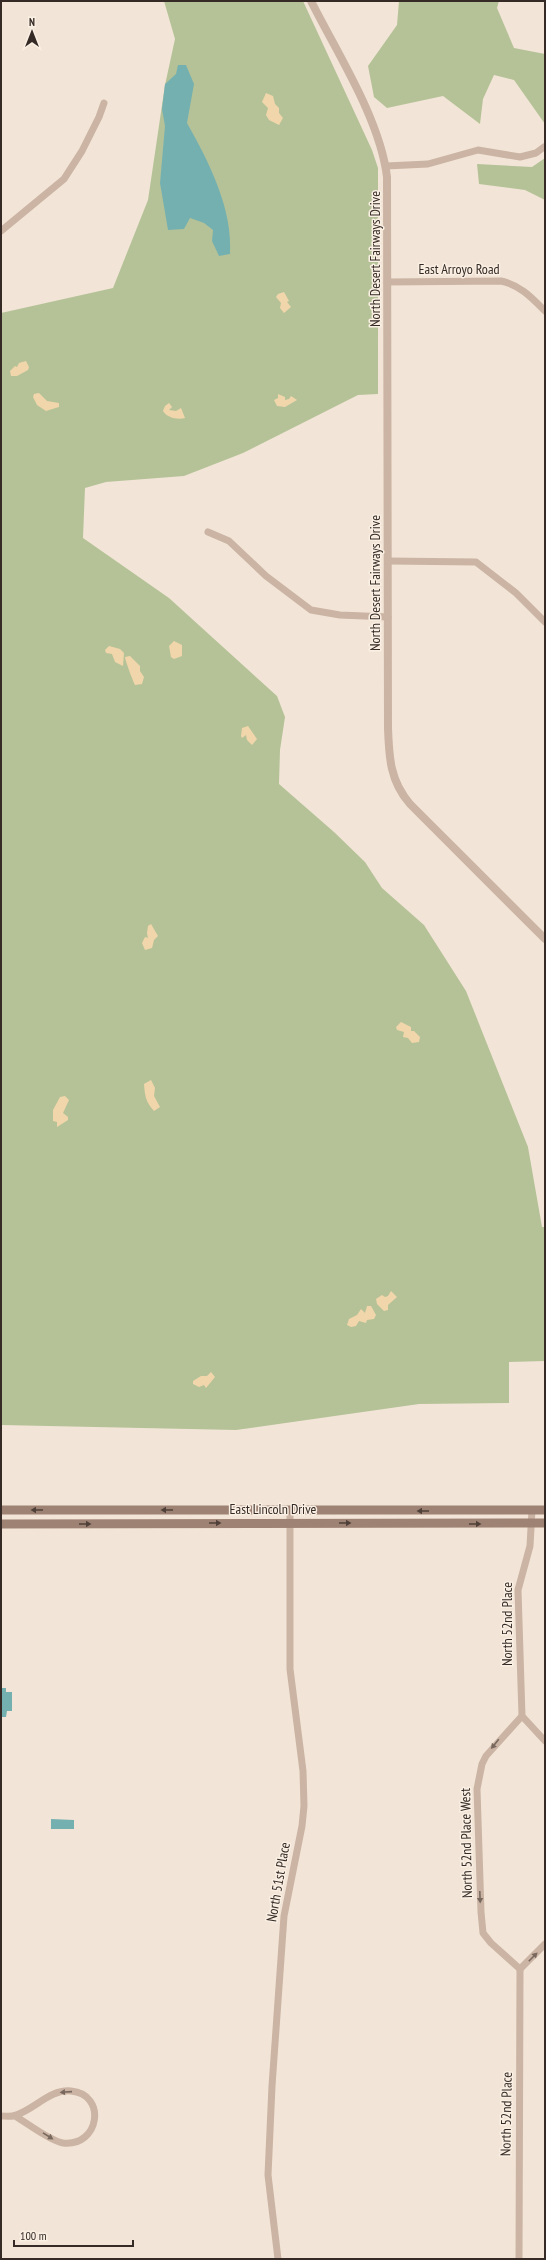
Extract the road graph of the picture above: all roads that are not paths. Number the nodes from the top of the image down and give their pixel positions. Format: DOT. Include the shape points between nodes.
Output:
graph roads {
  1 [pos="311,1"];
  2 [pos="104,103"];
  3 [pos="544,148"];
  4 [pos="386,166"];
  5 [pos="1,231"];
  6 [pos="387,282"];
  7 [pos="545,311"];
  8 [pos="208,532"];
  9 [pos="388,561"];
  10 [pos="388,617"];
  11 [pos="545,622"];
  12 [pos="545,939"];
  13 [pos="1,1510"];
  14 [pos="290,1510"];
  15 [pos="532,1510"];
  16 [pos="545,1510"];
  17 [pos="290,1523"];
  18 [pos="532,1523"];
  19 [pos="545,1523"];
  20 [pos="1,1524"];
  21 [pos="522,1716"];
  22 [pos="545,1741"];
  23 [pos="545,1944"];
  24 [pos="520,1969"];
  25 [pos="1,2116"];
  26 [pos="15,2116"];
  27 [pos="278,2259"];
  28 [pos="519,2259"];
  1 -- 4 [label="street, North Desert Fairways Drive" via="368,113"];
  2 -- 5 [label="street" via="99,118 64,179"];
  3 -- 4 [label="street" via="520,157 478,150 428,164"];
  4 -- 6 [label="street, North Desert Fairways Drive"];
  6 -- 7 [label="street, East Arroyo Road" via="501,281 524,291"];
  6 -- 9 [label="street, North Desert Fairways Drive"];
  8 -- 10 [label="street" via="229,541 266,576 311,610 340,615"];
  9 -- 10 [label="street, North Desert Fairways Drive"];
  9 -- 11 [label="street" via="476,562 516,593"];
  10 -- 12 [label="street, North Desert Fairways Drive" via="389,758 395,781 410,804"];
  14 -- 13 [label="main road, East Lincoln Drive, one-way"];
  15 -- 14 [label="main road, East Lincoln Drive, one-way"];
  14 -- 17 [label="street, North 51st Place"];
  15 -- 16 [label="main road, East Lincoln Drive"];
  15 -- 18 [label="street, North 52nd Place"];
  17 -- 18 [label="main road, East Lincoln Drive, one-way"];
  20 -- 17 [label="main road, East Lincoln Drive, one-way"];
  17 -- 27 [label="street, North 51st Place" via="290,1669 303,1771 304,1806 284,1916 274,2064 268,2175"];
  18 -- 19 [label="main road, East Lincoln Drive"];
  18 -- 21 [label="street, North 52nd Place" via="530,1546 518,1590"];
  21 -- 22 [label="street"];
  21 -- 24 [label="street, North 52nd Place West, one-way" via="486,1756 477,1789 483,1933"];
  24 -- 23 [label="street, one-way"];
  24 -- 28 [label="street, North 52nd Place"];
  25 -- 26 [label="street"];
  26 -- 26 [label="street, one-way" via="63,2143 85,2138 90,2133 95,2111 91,2100 82,2094 62,2091"];
}
